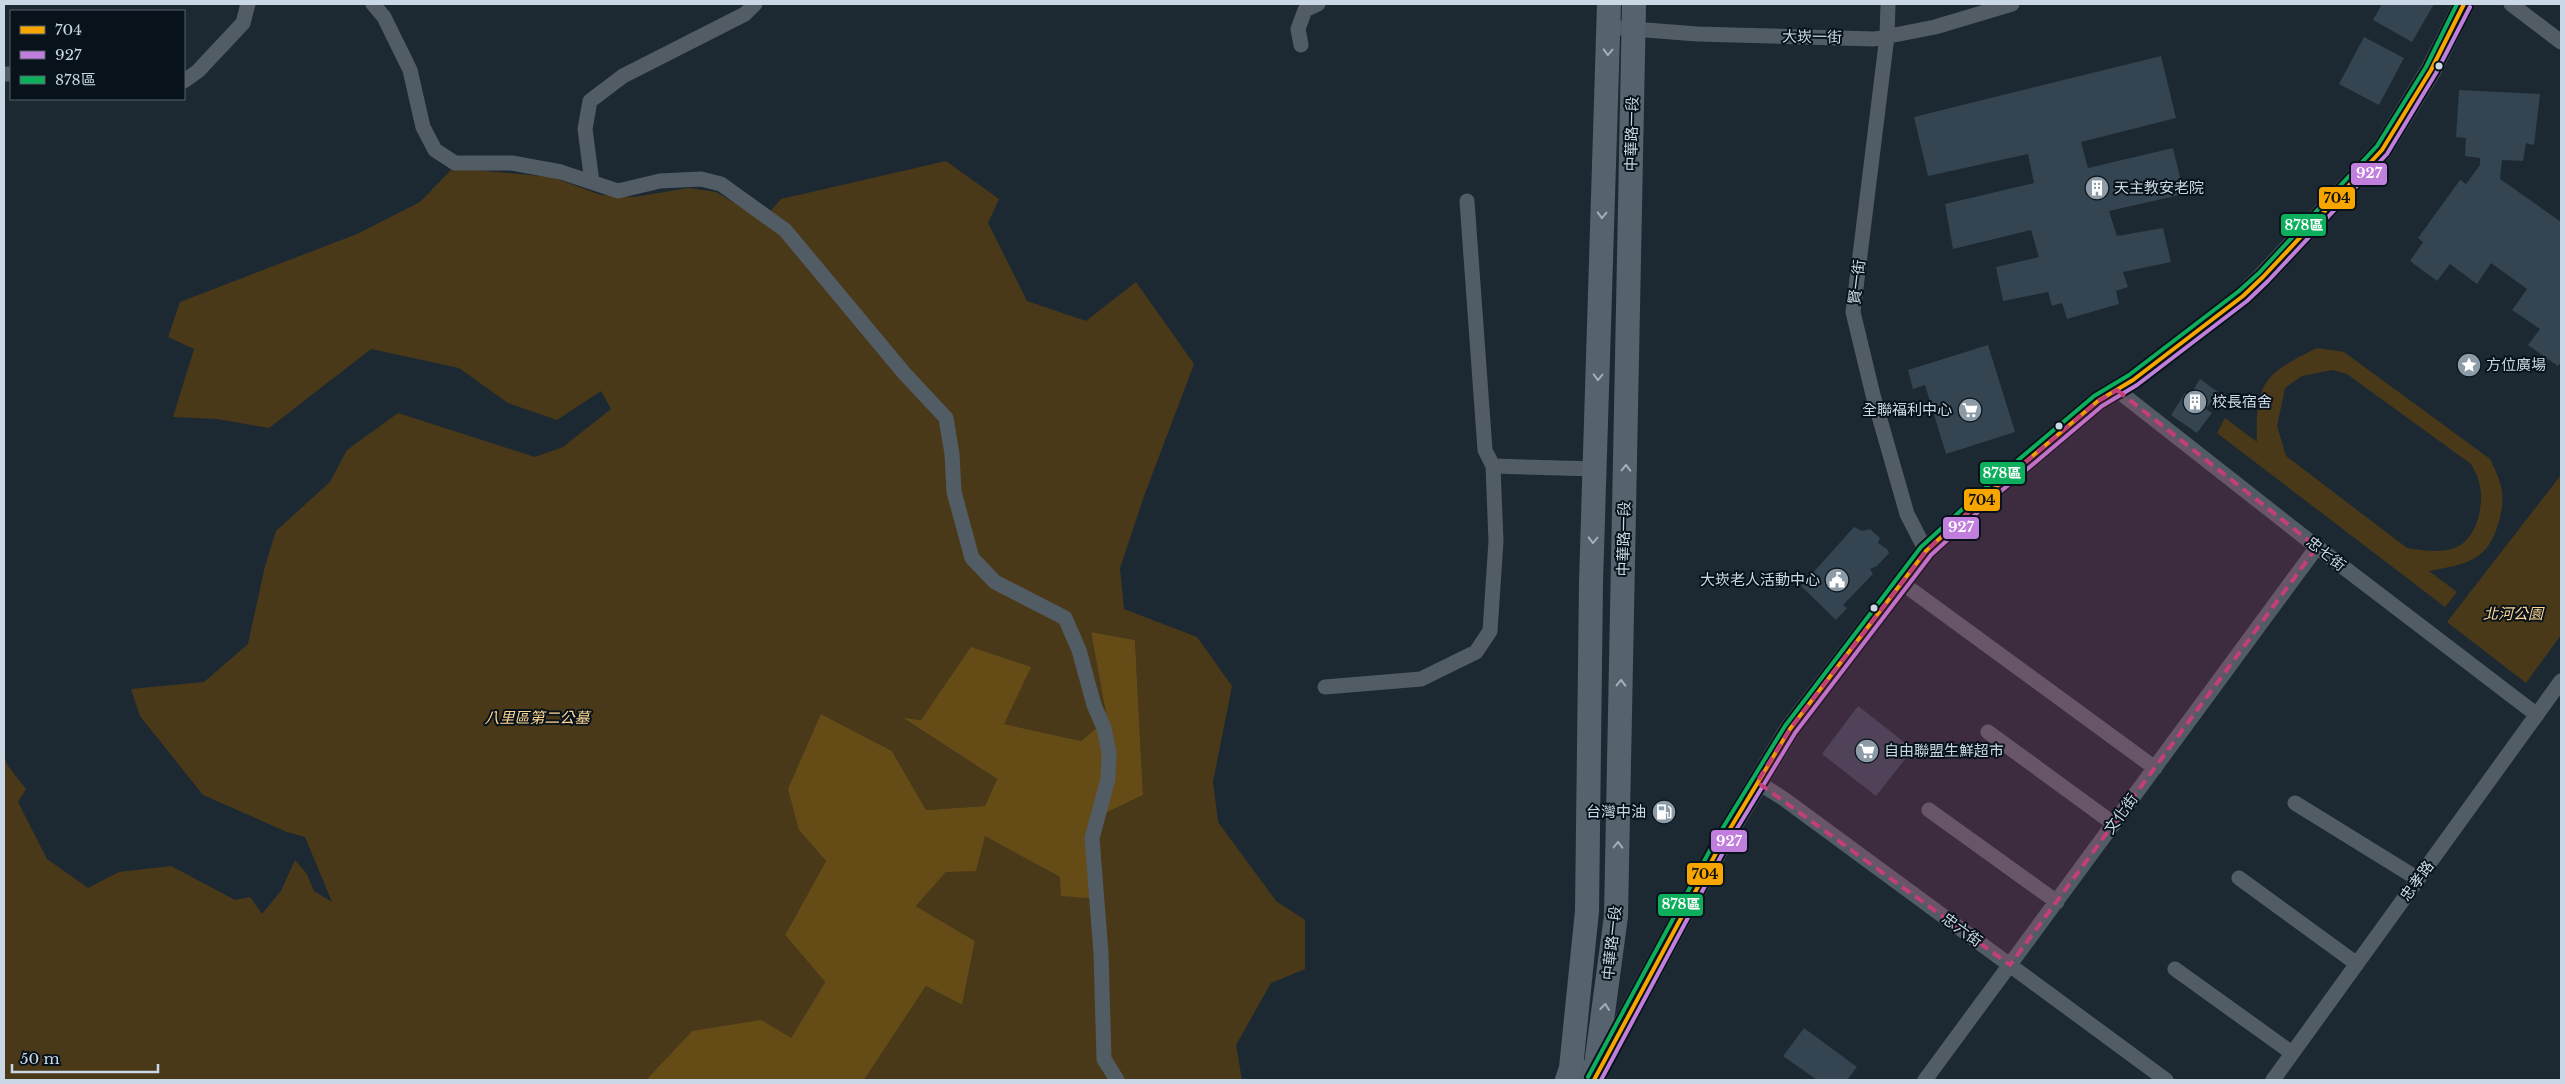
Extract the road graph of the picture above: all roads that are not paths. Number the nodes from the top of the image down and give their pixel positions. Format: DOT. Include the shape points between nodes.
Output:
graph roads {
  1 [pos="248,4"];
  2 [pos="373,4"];
  3 [pos="755,4"];
  4 [pos="1318,4"];
  5 [pos="1609,4"];
  6 [pos="1634,4"];
  7 [pos="1888,4"];
  8 [pos="2012,4"];
  9 [pos="2464,4"];
  10 [pos="2512,4"];
  11 [pos="1608,27"];
  12 [pos="1634,29"];
  13 [pos="1887,36"];
  14 [pos="2561,42"];
  15 [pos="1300,45"];
  16 [pos="185,80"];
  17 [pos="592,182"];
  18 [pos="1467,201"];
  19 [pos="2118,390"];
  20 [pos="1493,466"];
  21 [pos="1596,469"];
  22 [pos="2317,547"];
  23 [pos="1926,551"];
  24 [pos="1902,583"];
  25 [pos="2561,681"];
  26 [pos="1325,686"];
  27 [pos="2537,715"];
  28 [pos="1988,732"];
  29 [pos="2155,768"];
  30 [pos="1757,782"];
  31 [pos="2295,803"];
  32 [pos="1929,810"];
  33 [pos="2114,824"];
  34 [pos="2239,878"];
  35 [pos="2418,879"];
  36 [pos="2057,902"];
  37 [pos="2357,964"];
  38 [pos="2010,965"];
  39 [pos="2175,969"];
  40 [pos="2292,1053"];
  41 [pos="1569,1074"];
  42 [pos="1596,1076"];
  43 [pos="1117,1080"];
  44 [pos="1925,1080"];
  45 [pos="2166,1080"];
  46 [pos="2272,1080"];
  1 -- 16 [label="street" via="242,23 198,71"];
  2 -- 17 [label="street" via="384,17 410,70 423,127 435,150 455,162 512,163 561,172"];
  3 -- 17 [label="street" via="745,14 623,76 590,101 585,129"];
  4 -- 15 [label="street" via="1305,10 1298,29"];
  5 -- 11 [label="main road, 中華路一段"];
  6 -- 12 [label="main road, 中華路一段"];
  7 -- 13 [label="street, 賢一街"];
  8 -- 13 [label="street, 大崁一街" via="1935,27"];
  9 -- 19 [label="main road" via="2431,70 2382,150 2243,296"];
  10 -- 14 [label="street"];
  11 -- 12 [label="street, 大崁一街"];
  11 -- 21 [label="main road, 中華路一段, one-way"];
  12 -- 13 [label="street, 大崁一街" via="1874,39"];
  42 -- 12 [label="main road, 中華路一段, one-way" via="1616,916"];
  13 -- 23 [label="street, 賢一街" via="1853,312 1906,514"];
  17 -- 43 [label="street" via="618,191 660,182 701,179 721,184 785,230 904,373 946,418 954,492 972,558 995,582 1065,618 1079,650 1109,753 1108,779 1092,838 1101,953 1104,1059"];
  18 -- 20 [label="street" via="1485,450"];
  19 -- 22 [label="street, 忠七街"];
  19 -- 23 [label="main road" via="2098,401 2032,456"];
  20 -- 21 [label="street"];
  20 -- 26 [label="street" via="1496,540 1490,631 1476,652 1421,678"];
  21 -- 41 [label="main road, 中華路一段, one-way" via="1591,582 1587,911"];
  22 -- 27 [label="street, 忠七街"];
  22 -- 29 [label="street, 文化街"];
  23 -- 24 [label="main road"];
  24 -- 29 [label="street"];
  24 -- 30 [label="main road" via="1790,729"];
  25 -- 27 [label="street, 忠孝路"];
  27 -- 35 [label="street, 忠孝路"];
  28 -- 33 [label="street"];
  29 -- 33 [label="street, 文化街"];
  30 -- 38 [label="street, 忠六街"];
  30 -- 42 [label="main road"];
  31 -- 35 [label="street"];
  32 -- 36 [label="street"];
  33 -- 36 [label="street, 文化街"];
  34 -- 37 [label="street"];
  35 -- 37 [label="street, 忠孝路"];
  36 -- 38 [label="street, 文化街"];
  37 -- 40 [label="street, 忠孝路"];
  38 -- 44 [label="street, 文化街"];
  38 -- 45 [label="street, 忠六街"];
  39 -- 40 [label="street"];
  40 -- 46 [label="street, 忠孝路"];
  41 -- 42 [label="main road"];
}
